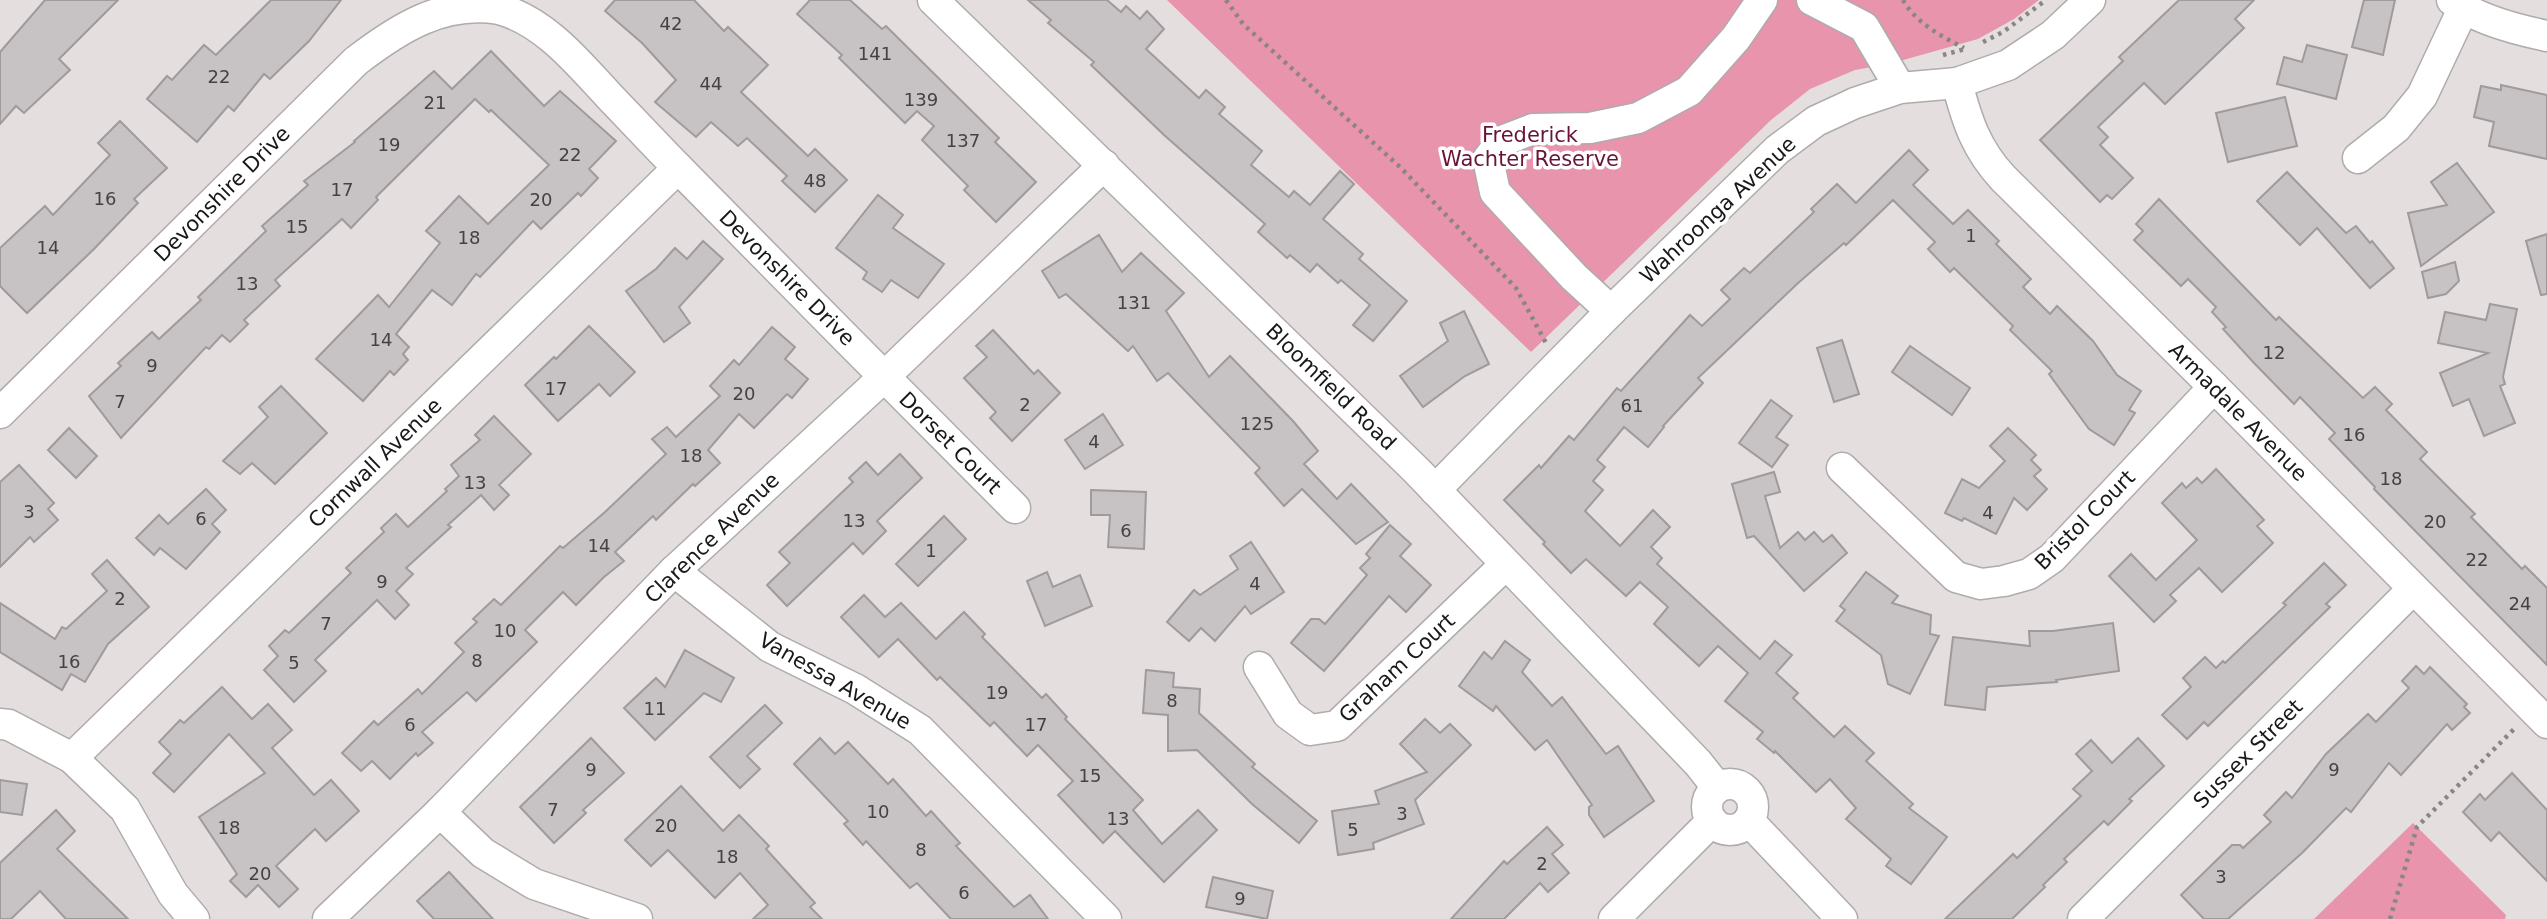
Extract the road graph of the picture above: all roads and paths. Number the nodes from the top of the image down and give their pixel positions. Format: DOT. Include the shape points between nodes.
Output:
graph roads {
  1 [pos="933,0"];
  2 [pos="1226,0"];
  3 [pos="1762,0"];
  4 [pos="1812,0"];
  5 [pos="1903,0"];
  6 [pos="2090,0"];
  7 [pos="463,2"];
  8 [pos="2457,4"];
  9 [pos="2547,36"];
  10 [pos="1965,49"];
  11 [pos="1957,83"];
  12 [pos="1900,88"];
  13 [pos="2358,158"];
  14 [pos="1104,165"];
  15 [pos="678,168"];
  16 [pos="1611,311"];
  17 [pos="1548,346"];
  18 [pos="884,377"];
  19 [pos="2214,387"];
  20 [pos="0,414"];
  21 [pos="1842,468"];
  22 [pos="1435,490"];
  23 [pos="1015,508"];
  24 [pos="1506,564"];
  25 [pos="674,571"];
  26 [pos="2413,589"];
  27 [pos="1259,667"];
  28 [pos="2540,716"];
  29 [pos="0,724"];
  30 [pos="72,758"];
  31 [pos="1717,787"];
  32 [pos="440,812"];
  33 [pos="1712,821"];
  34 [pos="1749,821"];
  35 [pos="194,919"];
  36 [pos="328,919"];
  37 [pos="637,919"];
  38 [pos="1106,919"];
  39 [pos="1614,919"];
  40 [pos="1842,919"];
  41 [pos="2083,919"];
  42 [pos="2390,919"];
  1 -- 14 [label="street, Bloomfield Road"];
  2 -- 17 [label="path" via="1242,24 1400,167 1516,288"];
  3 -- 16 [label="street" via="1689,91 1638,118 1590,128 1533,129 1502,141 1488,159 1495,192"];
  4 -- 12 [label="street" via="1864,27"];
  5 -- 10 [label="path" via="1910,13"];
  6 -- 11 [label="street, Wahroonga Avenue" via="2032,51 1985,75"];
  7 -- 15 [label="street, Devonshire Drive" via="500,9 533,25 565,50"];
  7 -- 20 [label="street, Devonshire Drive" via="422,17 356,61"];
  8 -- 9 [label="street"];
  8 -- 13 [label="street" via="2422,96 2396,128"];
  11 -- 12 [label="street, Wahroonga Avenue"];
  11 -- 19 [label="street, Armadale Avenue" via="1971,129 1996,170"];
  12 -- 16 [label="street, Wahroonga Avenue" via="1816,121 1777,150"];
  14 -- 18 [label="street, Clarence Avenue"];
  14 -- 22 [label="street, Bloomfield Road"];
  15 -- 18 [label="street, Devonshire Drive"];
  15 -- 30 [label="street, Cornwall Avenue"];
  16 -- 22 [label="street, Wahroonga Avenue"];
  18 -- 23 [label="street, Dorset Court"];
  18 -- 25 [label="street, Clarence Avenue"];
  19 -- 21 [label="street, Bristol Court" via="2052,558 2029,575 2004,581 1981,584 1956,577"];
  19 -- 26 [label="street, Armadale Avenue"];
  22 -- 24 [label="street, Bloomfield Road"];
  24 -- 27 [label="street, Graham Court" via="1337,726 1310,730 1288,714"];
  24 -- 31 [label="street, Bloomfield Road"];
  25 -- 32 [label="street, Clarence Avenue"];
  25 -- 38 [label="street, Vanessa Avenue" via="770,647 855,689 920,730"];
  26 -- 28 [label="street, Armadale Avenue"];
  26 -- 41 [label="street, Sussex Street"];
  28 -- 42 [label="path" via="2417,827"];
  29 -- 30 [label="street"];
  30 -- 35 [label="street" via="125,809 173,894"];
  31 -- 33 [label="street" via="1708,799"];
  31 -- 34 [label="street" via="1734,783 1749,793 1754,810"];
  32 -- 36 [label="street, Clarence Avenue"];
  32 -- 37 [label="street" via="483,853 534,884"];
  33 -- 34 [label="street" via="1730,831"];
  33 -- 39 [label="street"];
  34 -- 40 [label="street"];
}
